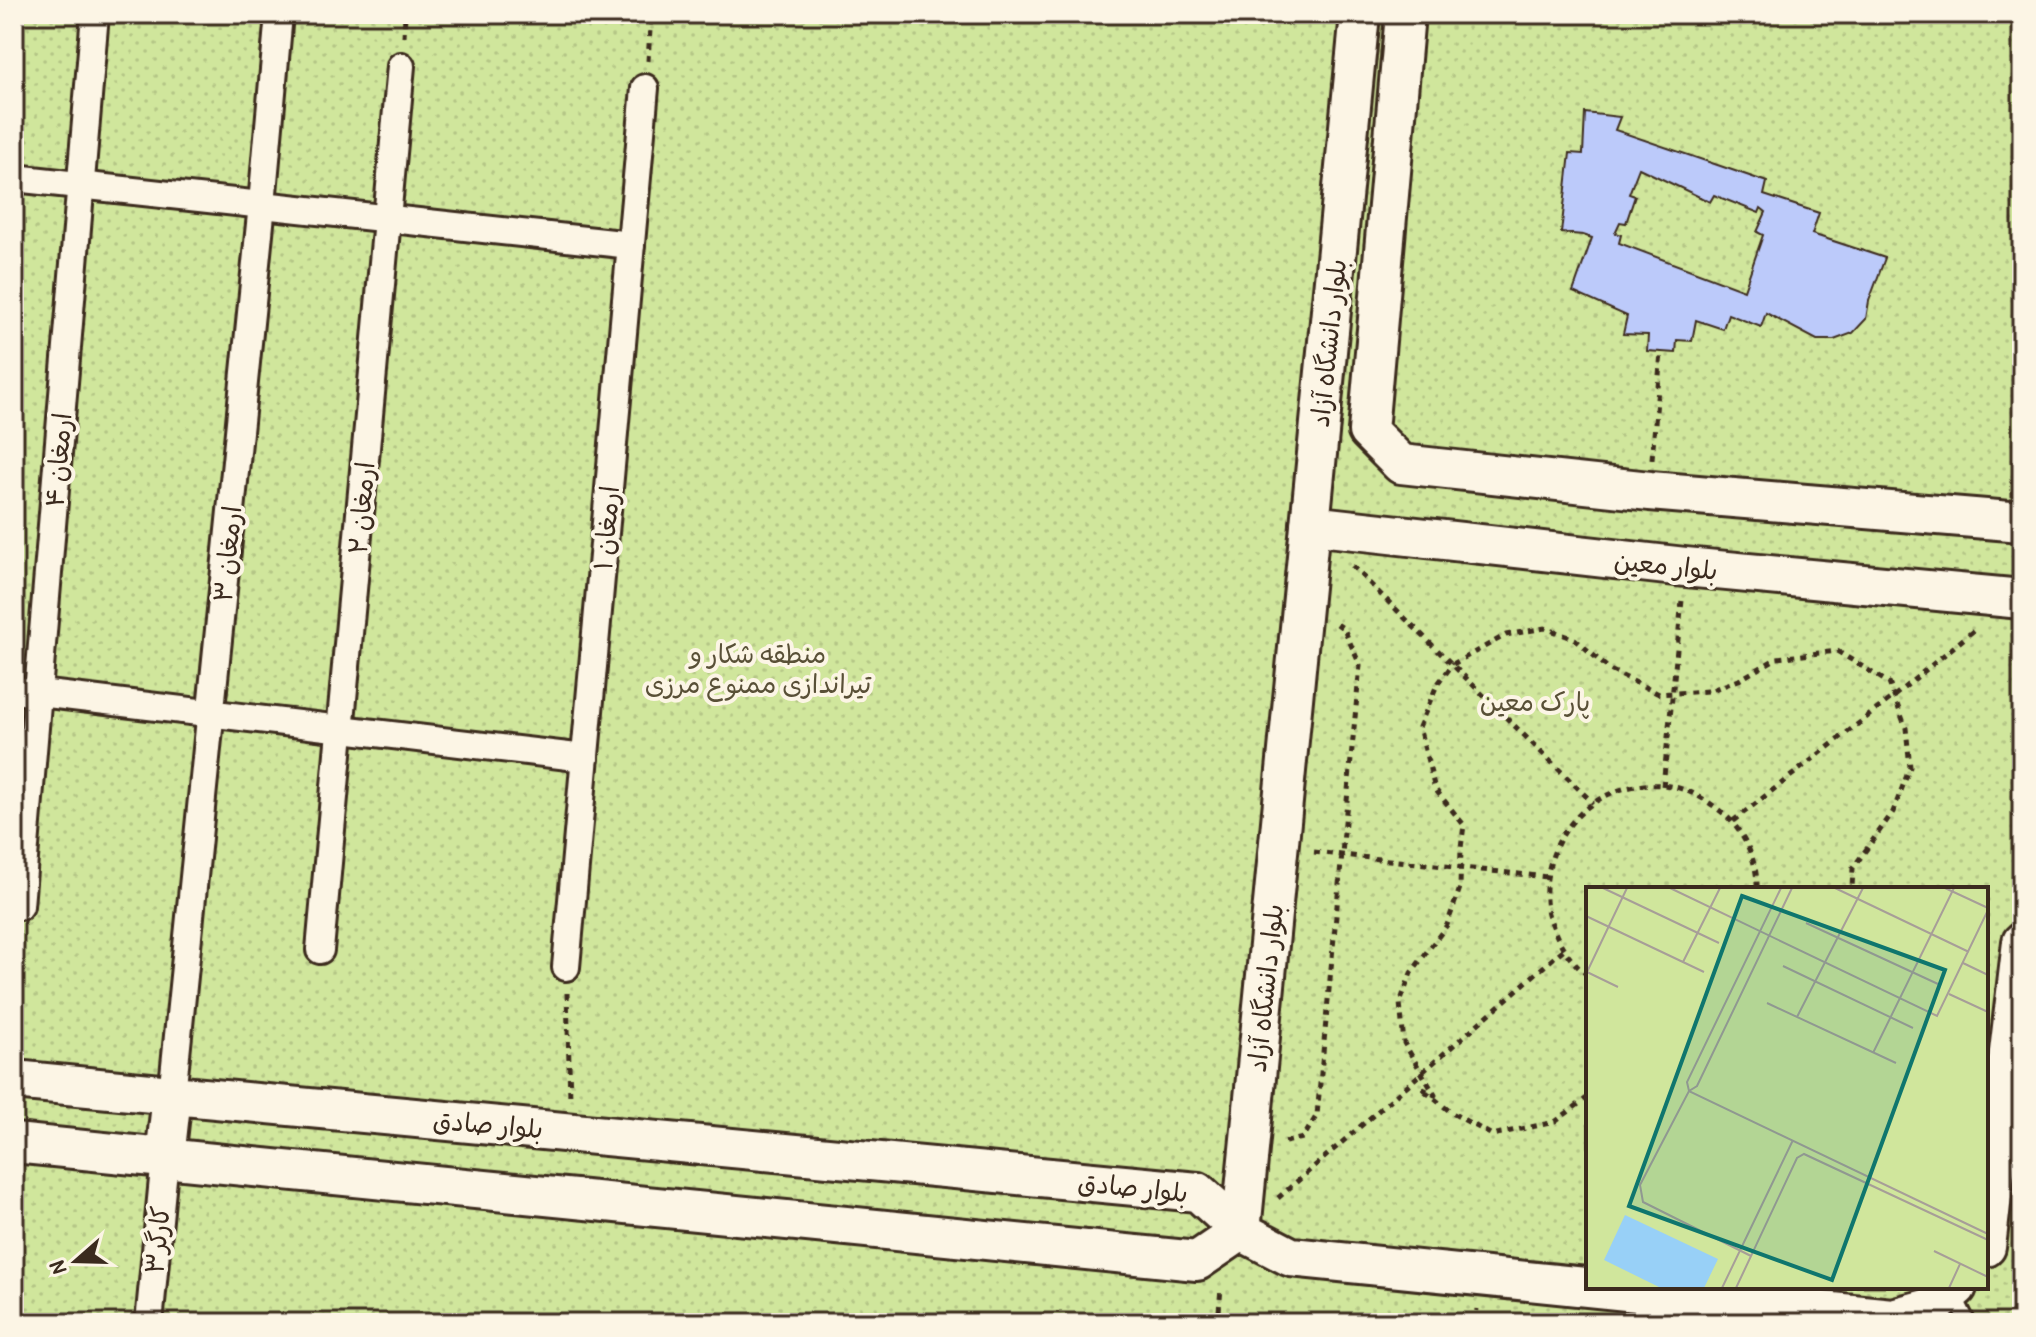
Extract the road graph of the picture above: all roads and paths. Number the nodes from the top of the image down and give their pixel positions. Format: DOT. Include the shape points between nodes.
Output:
graph roads {
  1 [pos="95,14"];
  2 [pos="279,14"];
  3 [pos="651,14"];
  4 [pos="1360,14"];
  5 [pos="1405,14"];
  6 [pos="401,66"];
  7 [pos="645,88"];
  8 [pos="14,178"];
  9 [pos="81,185"];
  10 [pos="262,204"];
  11 [pos="388,218"];
  12 [pos="631,245"];
  13 [pos="1661,352"];
  14 [pos="1650,491"];
  15 [pos="2022,522"];
  16 [pos="1310,525"];
  17 [pos="1685,567"];
  18 [pos="2017,598"];
  19 [pos="1303,600"];
  20 [pos="1453,664"];
  21 [pos="26,692"];
  22 [pos="1672,693"];
  23 [pos="1894,696"];
  24 [pos="210,714"];
  25 [pos="340,729"];
  26 [pos="585,758"];
  27 [pos="1663,786"];
  28 [pos="1593,803"];
  29 [pos="1733,821"];
  30 [pos="1278,848"];
  31 [pos="1342,855"];
  32 [pos="1460,868"];
  33 [pos="1547,877"];
  34 [pos="1757,887"];
  35 [pos="1852,887"];
  36 [pos="20,906"];
  37 [pos="2022,942"];
  38 [pos="1564,949"];
  39 [pos="320,950"];
  40 [pos="566,967"];
  41 [pos="1586,974"];
  42 [pos="1422,1072"];
  43 [pos="14,1080"];
  44 [pos="172,1095"];
  45 [pos="1586,1099"];
  46 [pos="571,1132"];
  47 [pos="14,1143"];
  48 [pos="1249,1152"];
  49 [pos="165,1158"];
  50 [pos="1988,1230"];
  51 [pos="1241,1231"];
  52 [pos="1586,1287"];
  53 [pos="1606,1289"];
  54 [pos="1959,1300"];
  55 [pos="149,1323"];
  1 -- 9 [label="street, ارمغان ۴"];
  2 -- 10 [label="street, ارمغان ۳"];
  3 -- 7 [label="path"];
  4 -- 16 [label="street, بلوار دانشگاه آزاد"];
  5 -- 14 [label="street, بلوار دانشگاه آزاد" via="1368,431 1401,464"];
  6 -- 11 [label="street, ارمغان ۲"];
  7 -- 12 [label="street, ارمغان ۱"];
  8 -- 9 [label="street"];
  9 -- 10 [label="street"];
  9 -- 21 [label="street, ارمغان ۴"];
  10 -- 11 [label="street"];
  10 -- 24 [label="street, ارمغان ۳"];
  11 -- 12 [label="street"];
  11 -- 25 [label="street, ارمغان ۲"];
  12 -- 26 [label="street, ارمغان ۱"];
  13 -- 14 [label="path"];
  14 -- 15 [label="street"];
  16 -- 17 [label="street, بلوار معین"];
  16 -- 19 [label="street, بلوار دانشگاه آزاد"];
  16 -- 20 [label="path"];
  17 -- 18 [label="street, بلوار معین"];
  17 -- 22 [label="path"];
  18 -- 23 [label="path"];
  19 -- 30 [label="street, بلوار دانشگاه آزاد"];
  19 -- 31 [label="path" via="1344,629 1360,665"];
  20 -- 22 [label="path" via="1506,635 1545,628 1575,639 1610,670 1659,694"];
  20 -- 28 [label="path"];
  20 -- 32 [label="path" via="1437,685 1419,727 1435,789 1464,825"];
  21 -- 24 [label="street"];
  21 -- 36 [label="street, ارمغان ۴"];
  22 -- 23 [label="path" via="1709,691 1777,658 1837,651 1889,683"];
  22 -- 27 [label="path"];
  23 -- 29 [label="path"];
  23 -- 35 [label="path" via="1906,728 1910,767 1893,812 1853,868"];
  24 -- 25 [label="street"];
  24 -- 44 [label="street, ارمغان ۳"];
  25 -- 26 [label="street"];
  25 -- 39 [label="street, ارمغان ۲"];
  26 -- 40 [label="street, ارمغان ۱"];
  27 -- 28 [label="path" via="1609,793"];
  27 -- 29 [label="path" via="1707,800"];
  28 -- 33 [label="path" via="1559,838"];
  29 -- 34 [label="path" via="1750,851"];
  30 -- 31 [label="path"];
  30 -- 48 [label="street, بلوار دانشگاه آزاد"];
  31 -- 32 [label="path"];
  31 -- 48 [label="path" via="1317,1115 1303,1138"];
  32 -- 33 [label="path"];
  32 -- 42 [label="path" via="1460,888 1447,925 1411,973 1400,1003 1404,1043"];
  33 -- 38 [label="path" via="1547,909"];
  37 -- 50 [label="street"];
  38 -- 41 [label="path"];
  38 -- 42 [label="path"];
  40 -- 46 [label="path"];
  42 -- 45 [label="path" via="1435,1095 1421,1088 1492,1135 1555,1122"];
  42 -- 51 [label="path"];
  43 -- 44 [label="street, بلوار صادق"];
  44 -- 46 [label="street, بلوار صادق"];
  44 -- 49 [label="street"];
  46 -- 51 [label="street, بلوار صادق" via="1198,1192"];
  47 -- 49 [label="street"];
  48 -- 51 [label="street, بلوار دانشگاه آزاد"];
  49 -- 51 [label="street" via="1197,1261"];
  49 -- 55 [label="street, کارگر۳"];
  51 -- 52 [label="street" via="1291,1257"];
  53 -- 54 [label="street" via="1892,1318"];
}
